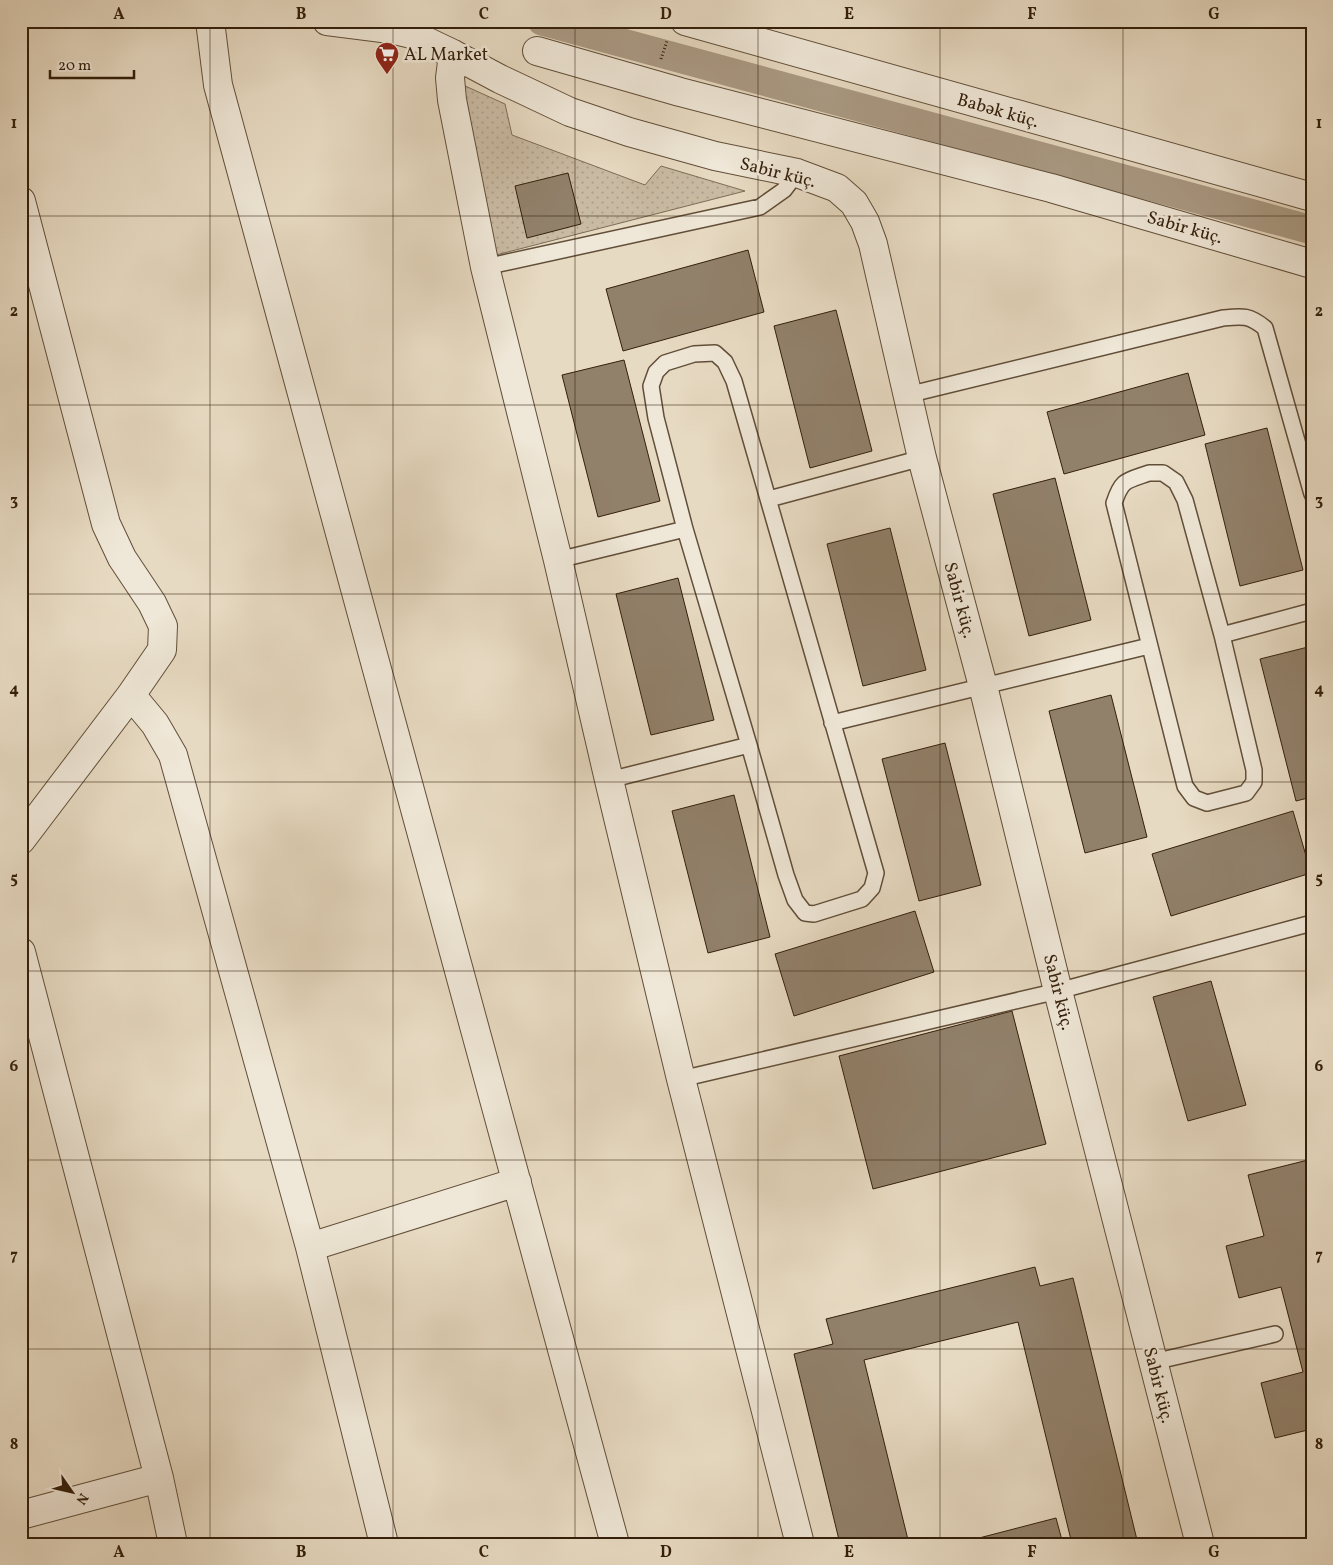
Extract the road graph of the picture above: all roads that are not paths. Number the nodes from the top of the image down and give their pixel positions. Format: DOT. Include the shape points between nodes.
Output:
graph roads {
  1 [pos="210,21"];
  2 [pos="327,21"];
  3 [pos="676,30"];
  4 [pos="537,51"];
  5 [pos="453,54"];
  6 [pos="796,173"];
  7 [pos="1312,197"];
  8 [pos="21,202"];
  9 [pos="1312,264"];
  10 [pos="484,267"];
  11 [pos="907,395"];
  12 [pos="922,458"];
  13 [pos="1312,494"];
  14 [pos="769,499"];
  15 [pos="685,529"];
  16 [pos="558,560"];
  17 [pos="1312,612"];
  18 [pos="1222,635"];
  19 [pos="1149,646"];
  20 [pos="983,686"];
  21 [pos="131,695"];
  22 [pos="832,722"];
  23 [pos="749,745"];
  24 [pos="609,780"];
  25 [pos="21,840"];
  26 [pos="1312,923"];
  27 [pos="21,952"];
  28 [pos="1058,990"];
  29 [pos="681,1079"];
  30 [pos="517,1182"];
  31 [pos="310,1247"];
  32 [pos="1275,1334"];
  33 [pos="1153,1362"];
  34 [pos="159,1478"];
  35 [pos="21,1515"];
  36 [pos="173,1544"];
  37 [pos="384,1544"];
  38 [pos="615,1544"];
  39 [pos="800,1544"];
  40 [pos="1200,1544"];
  1 -- 30 [label="street" via="218,85"];
  2 -- 5 [label="street, Sabir küç." via="410,34"];
  3 -- 7 [label="street, Babək küç."];
  4 -- 9 [label="street, Sabir küç." via="1051,188"];
  5 -- 6 [label="street, Sabir küç." via="570,112 716,156"];
  5 -- 10 [label="street" via="452,100"];
  6 -- 10 [label="lane" via="784,190 760,206"];
  6 -- 11 [label="street, Sabir küç." via="837,188 854,203 865,222 873,244"];
  8 -- 21 [label="street" via="106,524 122,558 152,602 163,626 162,650"];
  10 -- 16 [label="street"];
  11 -- 12 [label="street, Sabir küç."];
  11 -- 13 [label="lane" via="1223,318 1243,316 1265,328"];
  12 -- 14 [label="lane"];
  12 -- 20 [label="street, Sabir küç."];
  14 -- 15 [label="lane" via="734,381 725,362 715,353 694,354 665,363 656,372 650,386"];
  14 -- 22 [label="lane"];
  15 -- 16 [label="lane"];
  15 -- 23 [label="lane"];
  16 -- 24 [label="street"];
  17 -- 18 [label="lane"];
  18 -- 19 [label="lane" via="1254,770 1254,782 1246,792 1208,803 1194,798 1184,786"];
  18 -- 19 [label="lane" via="1185,500 1176,482 1163,472 1149,473 1125,481 1114,503"];
  19 -- 20 [label="lane"];
  20 -- 22 [label="lane"];
  20 -- 28 [label="street, Sabir küç."];
  21 -- 25 [label="street"];
  21 -- 31 [label="street" via="155,724 174,755"];
  22 -- 23 [label="lane" via="876,874 872,888 862,899 814,914 804,912 795,900"];
  23 -- 24 [label="lane"];
  24 -- 29 [label="street"];
  26 -- 28 [label="lane"];
  27 -- 34 [label="street"];
  28 -- 29 [label="lane"];
  28 -- 33 [label="street, Sabir küç."];
  29 -- 39 [label="street"];
  30 -- 31 [label="street"];
  30 -- 38 [label="street"];
  31 -- 37 [label="street"];
  32 -- 33 [label="lane"];
  33 -- 40 [label="street, Sabir küç."];
  34 -- 35 [label="street"];
  34 -- 36 [label="street"];
}
